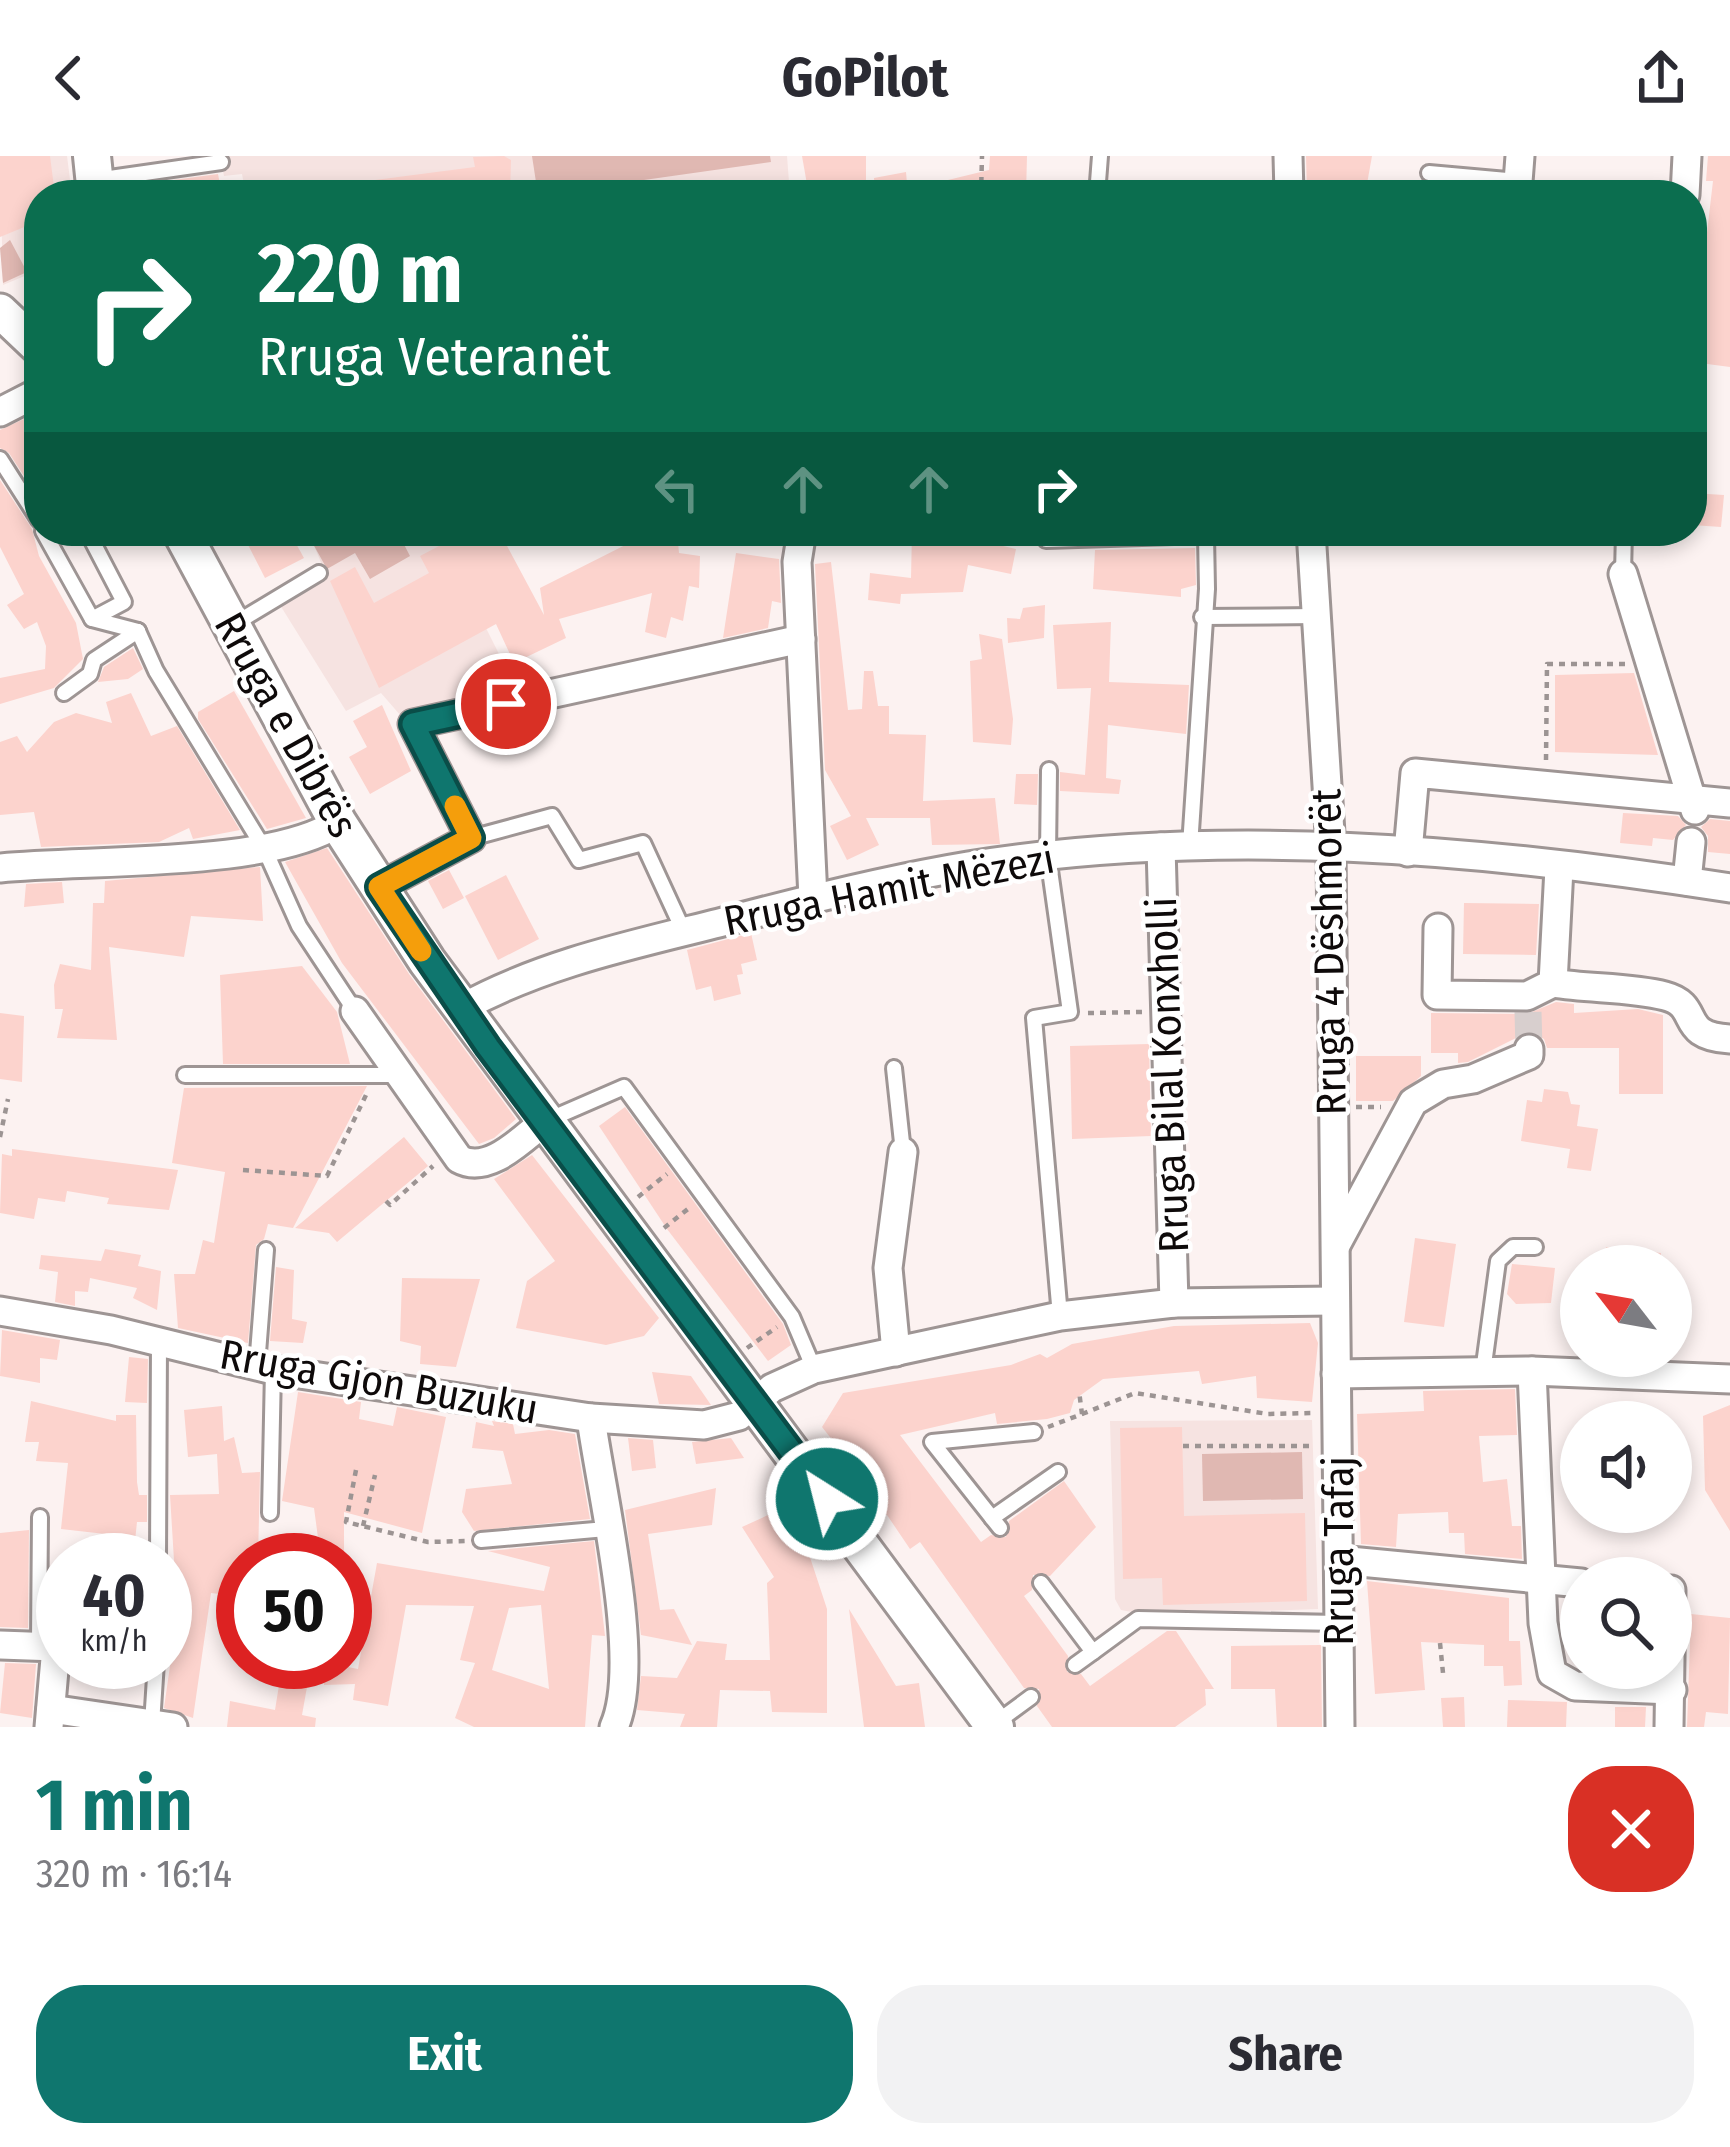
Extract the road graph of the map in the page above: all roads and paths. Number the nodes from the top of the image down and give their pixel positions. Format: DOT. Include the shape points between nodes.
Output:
graph roads {
  1 [pos="221,162"];
  2 [pos="1429,173"];
  3 [pos="94,177"];
  4 [pos="1518,178"];
  5 [pos="0,310"];
  6 [pos="24,333"];
  7 [pos="0,459"];
  8 [pos="24,507"];
  9 [pos="51,546"];
  10 [pos="95,546"];
  11 [pos="189,546"];
  12 [pos="800,546"];
  13 [pos="1205,546"];
  14 [pos="1312,546"];
  15 [pos="1624,546"];
  16 [pos="319,573"];
  17 [pos="1623,574"];
  18 [pos="1317,616"];
  19 [pos="1202,617"];
  20 [pos="92,619"];
  21 [pos="230,626"];
  22 [pos="138,631"];
  23 [pos="801,640"];
  24 [pos="1648,664"];
  25 [pos="64,693"];
  26 [pos="1049,770"];
  27 [pos="1545,784"];
  28 [pos="1730,803"];
  29 [pos="1695,804"];
  30 [pos="338,823"];
  31 [pos="471,838"];
  32 [pos="1691,842"];
  33 [pos="1190,846"];
  34 [pos="1160,848"];
  35 [pos="1331,849"];
  36 [pos="265,850"];
  37 [pos="1408,852"];
  38 [pos="1048,856"];
  39 [pos="0,868"];
  40 [pos="1559,868"];
  41 [pos="1687,881"];
  42 [pos="379,887"];
  43 [pos="1730,888"];
  44 [pos="812,898"];
  45 [pos="1438,928"];
  46 [pos="684,932"];
  47 [pos="1536,997"];
  48 [pos="460,1009"];
  49 [pos="1166,1010"];
  50 [pos="355,1011"];
  51 [pos="1070,1012"];
  52 [pos="1730,1039"];
  53 [pos="1528,1048"];
  54 [pos="894,1068"];
  55 [pos="185,1075"];
  56 [pos="387,1075"];
  57 [pos="8,1099"];
  58 [pos="1333,1107"];
  59 [pos="1409,1107"];
  60 [pos="544,1122"];
  61 [pos="0,1137"];
  62 [pos="450,1146"];
  63 [pos="903,1152"];
  64 [pos="681,1164"];
  65 [pos="243,1170"];
  66 [pos="705,1196"];
  67 [pos="386,1201"];
  68 [pos="629,1203"];
  69 [pos="655,1235"];
  70 [pos="1535,1247"];
  71 [pos="1334,1249"];
  72 [pos="266,1250"];
  73 [pos="1334,1301"];
  74 [pos="1174,1303"];
  75 [pos="0,1311"];
  76 [pos="1060,1316"];
  77 [pos="792,1317"];
  78 [pos="159,1342"];
  79 [pos="744,1351"];
  80 [pos="896,1352"];
  81 [pos="265,1368"];
  82 [pos="814,1370"];
  83 [pos="1532,1371"];
  84 [pos="1484,1372"];
  85 [pos="1336,1374"];
  86 [pos="1730,1379"];
  87 [pos="1079,1390"];
  88 [pos="756,1402"];
  89 [pos="1314,1413"];
  90 [pos="1082,1414"];
  91 [pos="591,1418"];
  92 [pos="1034,1432"];
  93 [pos="1183,1446"];
  94 [pos="1313,1446"];
  95 [pos="356,1470"];
  96 [pos="1058,1472"];
  97 [pos="375,1474"];
  98 [pos="270,1513"];
  99 [pos="40,1517"];
  100 [pos="363,1526"];
  101 [pos="606,1529"];
  102 [pos="40,1533"];
  103 [pos="158,1533"];
  104 [pos="482,1540"];
  105 [pos="451,1543"];
  106 [pos="1339,1560"];
  107 [pos="1543,1580"];
  108 [pos="1560,1581"];
  109 [pos="1041,1583"];
  110 [pos="1339,1622"];
  111 [pos="36,1643"];
  112 [pos="1440,1643"];
  113 [pos="0,1645"];
  114 [pos="1093,1652"];
  115 [pos="1075,1665"];
  116 [pos="1443,1673"];
  117 [pos="159,1689"];
  118 [pos="1672,1690"];
  119 [pos="1031,1697"];
  120 [pos="50,1718"];
  121 [pos="163,1725"];
  122 [pos="994,1726"];
  123 [pos="614,1727"];
  124 [pos="1340,1727"];
  125 [pos="1669,1727"];
  1 -- 3 [label="lane"];
  2 -- 4 [label="lane"];
  5 -- 6 [label="street"];
  7 -- 8 [label="lane"];
  9 -- 20 [label="lane"];
  10 -- 20 [label="lane" via="124,602"];
  11 -- 21 [label="main road, Rruga e Dibrës"];
  12 -- 23 [label="street"];
  13 -- 19 [label="lane"];
  14 -- 18 [label="street, Rruga 4 Dëshmorët"];
  15 -- 17 [label="lane"];
  16 -- 21 [label="lane"];
  17 -- 24 [label="street"];
  18 -- 19 [label="lane"];
  18 -- 35 [label="street, Rruga 4 Dëshmorët"];
  19 -- 33 [label="lane"];
  20 -- 22 [label="lane"];
  21 -- 30 [label="main road, Rruga e Dibrës"];
  22 -- 25 [label="lane" via="94,660 90,674"];
  22 -- 36 [label="lane"];
  23 -- 31 [label="street" via="413,724"];
  23 -- 44 [label="street"];
  24 -- 27 [label="path" via="1547,664"];
  24 -- 29 [label="street"];
  26 -- 38 [label="lane"];
  27 -- 29 [label="street"];
  27 -- 37 [label="street" via="1415,773"];
  28 -- 29 [label="street"];
  30 -- 36 [label="street"];
  30 -- 42 [label="main road, Rruga e Dibrës"];
  31 -- 42 [label="street"];
  31 -- 46 [label="lane" via="552,816 579,860 643,843"];
  32 -- 41 [label="street"];
  33 -- 34 [label="street, Rruga Hamit Mëzezi"];
  33 -- 35 [label="street, Rruga Hamit Mëzezi"];
  34 -- 38 [label="street, Rruga Hamit Mëzezi"];
  34 -- 49 [label="street, Rruga Bilal Konxholli"];
  35 -- 37 [label="street, Rruga Hamit Mëzezi"];
  35 -- 58 [label="street, Rruga 4 Dëshmorët"];
  36 -- 39 [label="street"];
  36 -- 50 [label="lane" via="299,926"];
  37 -- 40 [label="street, Rruga Hamit Mëzezi"];
  38 -- 44 [label="street, Rruga Hamit Mëzezi"];
  38 -- 51 [label="lane"];
  40 -- 41 [label="street, Rruga Hamit Mëzezi"];
  40 -- 47 [label="street"];
  41 -- 43 [label="street, Rruga Hamit Mëzezi"];
  42 -- 48 [label="main road, Rruga e Dibrës"];
  44 -- 46 [label="street, Rruga Hamit Mëzezi"];
  45 -- 47 [label="street" via="1438,995"];
  46 -- 48 [label="street, Rruga Hamit Mëzezi" via="572,961"];
  47 -- 52 [label="street" via="1664,996 1682,1006 1695,1031"];
  48 -- 60 [label="main road, Rruga e Dibrës"];
  49 -- 51 [label="path"];
  49 -- 74 [label="street, Rruga Bilal Konxholli"];
  50 -- 56 [label="street"];
  51 -- 76 [label="lane" via="1034,1018"];
  53 -- 59 [label="street" via="1473,1079 1427,1091"];
  54 -- 63 [label="lane"];
  55 -- 56 [label="lane"];
  56 -- 62 [label="street"];
  56 -- 65 [label="path" via="327,1175"];
  57 -- 61 [label="path"];
  58 -- 59 [label="path"];
  58 -- 71 [label="street, Rruga 4 Dëshmorët"];
  59 -- 71 [label="street"];
  60 -- 62 [label="street" via="487,1163 471,1166"];
  60 -- 64 [label="lane" via="624,1087"];
  60 -- 88 [label="main road, Rruga e Dibrës"];
  62 -- 67 [label="path" via="431,1160 434,1168"];
  63 -- 80 [label="street" via="888,1268"];
  64 -- 66 [label="lane"];
  64 -- 68 [label="path"];
  66 -- 69 [label="path"];
  66 -- 77 [label="lane"];
  70 -- 84 [label="lane" via="1514,1247 1498,1261"];
  71 -- 73 [label="street, Rruga 4 Dëshmorët"];
  72 -- 81 [label="lane"];
  73 -- 74 [label="street, Rruga Gjon Buzuku"];
  73 -- 85 [label="street, Rruga 4 Dëshmorët"];
  74 -- 76 [label="street, Rruga Gjon Buzuku"];
  75 -- 78 [label="street, Rruga Gjon Buzuku"];
  76 -- 80 [label="street, Rruga Gjon Buzuku"];
  77 -- 79 [label="path"];
  77 -- 82 [label="lane"];
  78 -- 81 [label="street, Rruga Gjon Buzuku"];
  78 -- 103 [label="lane"];
  80 -- 82 [label="street, Rruga Gjon Buzuku"];
  81 -- 91 [label="street, Rruga Gjon Buzuku"];
  81 -- 98 [label="lane"];
  82 -- 88 [label="street, Rruga Gjon Buzuku"];
  83 -- 84 [label="street"];
  83 -- 86 [label="street"];
  83 -- 107 [label="street"];
  84 -- 85 [label="street"];
  85 -- 106 [label="street, Rruga Tafaj"];
  87 -- 90 [label="path"];
  88 -- 91 [label="street, Rruga Gjon Buzuku" via="740,1416 704,1425"];
  88 -- 122 [label="main road, Rruga e Dibrës"];
  89 -- 90 [label="path" via="1268,1414 1136,1393"];
  90 -- 92 [label="path"];
  91 -- 101 [label="street"];
  92 -- 96 [label="lane" via="932,1442 996,1523"];
  93 -- 94 [label="path"];
  95 -- 100 [label="path" via="346,1522"];
  97 -- 100 [label="path"];
  99 -- 102 [label="lane"];
  100 -- 105 [label="path"];
  101 -- 104 [label="lane"];
  101 -- 123 [label="street" via="624,1643 623,1703"];
  106 -- 107 [label="street"];
  106 -- 110 [label="street, Rruga Tafaj"];
  107 -- 108 [label="street"];
  107 -- 118 [label="street" via="1548,1663 1559,1681"];
  109 -- 114 [label="lane"];
  110 -- 114 [label="lane" via="1138,1619"];
  110 -- 124 [label="street, Rruga Tafaj"];
  111 -- 113 [label="street"];
  112 -- 116 [label="path"];
  114 -- 115 [label="lane"];
  117 -- 121 [label="lane"];
  118 -- 125 [label="street"];
  119 -- 122 [label="lane"];
  120 -- 121 [label="street"];
}
